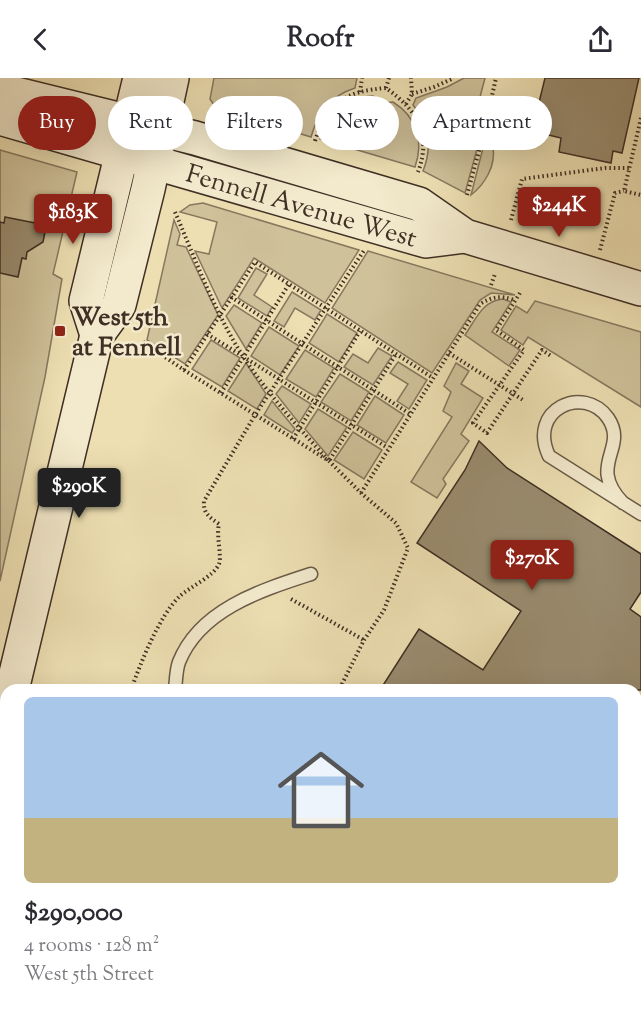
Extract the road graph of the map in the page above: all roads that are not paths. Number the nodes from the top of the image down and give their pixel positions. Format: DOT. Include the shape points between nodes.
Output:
graph roads {
  1 [pos="140,78"];
  2 [pos="172,78"];
  3 [pos="0,90"];
  4 [pos="136,96"];
  5 [pos="168,96"];
  6 [pos="108,116"];
  7 [pos="0,118"];
  8 [pos="193,138"];
  9 [pos="122,150"];
  10 [pos="156,150"];
  11 [pos="121,153"];
  12 [pos="154,162"];
  13 [pos="465,236"];
  14 [pos="641,289"];
  15 [pos="97,335"];
  16 [pos="623,503"];
  17 [pos="641,514"];
  18 [pos="311,574"];
  19 [pos="13,684"];
  20 [pos="176,684"];
  1 -- 4 [label="main road"];
  2 -- 5 [label="main road"];
  3 -- 6 [label="main road, Fennell Avenue West"];
  7 -- 11 [label="main road, Fennell Avenue West"];
  8 -- 13 [label="main road, Fennell Avenue West" via="419,204"];
  9 -- 11 [label="main road"];
  10 -- 12 [label="main road"];
  11 -- 12 [label="main road, Fennell Avenue West"];
  11 -- 15 [label="main road" via="86,301"];
  12 -- 13 [label="main road, Fennell Avenue West" via="426,241"];
  12 -- 15 [label="main road" via="119,305"];
  13 -- 14 [label="main road, Fennell Avenue West"];
  15 -- 19 [label="main road"];
  16 -- 16 [label="lane" via="549,456 542,434 545,423 561,407 583,402 593,405 610,420 614,442 606,475 612,491"];
  16 -- 17 [label="lane"];
  18 -- 20 [label="lane" via="266,588 222,611 198,630 178,663"];
}
